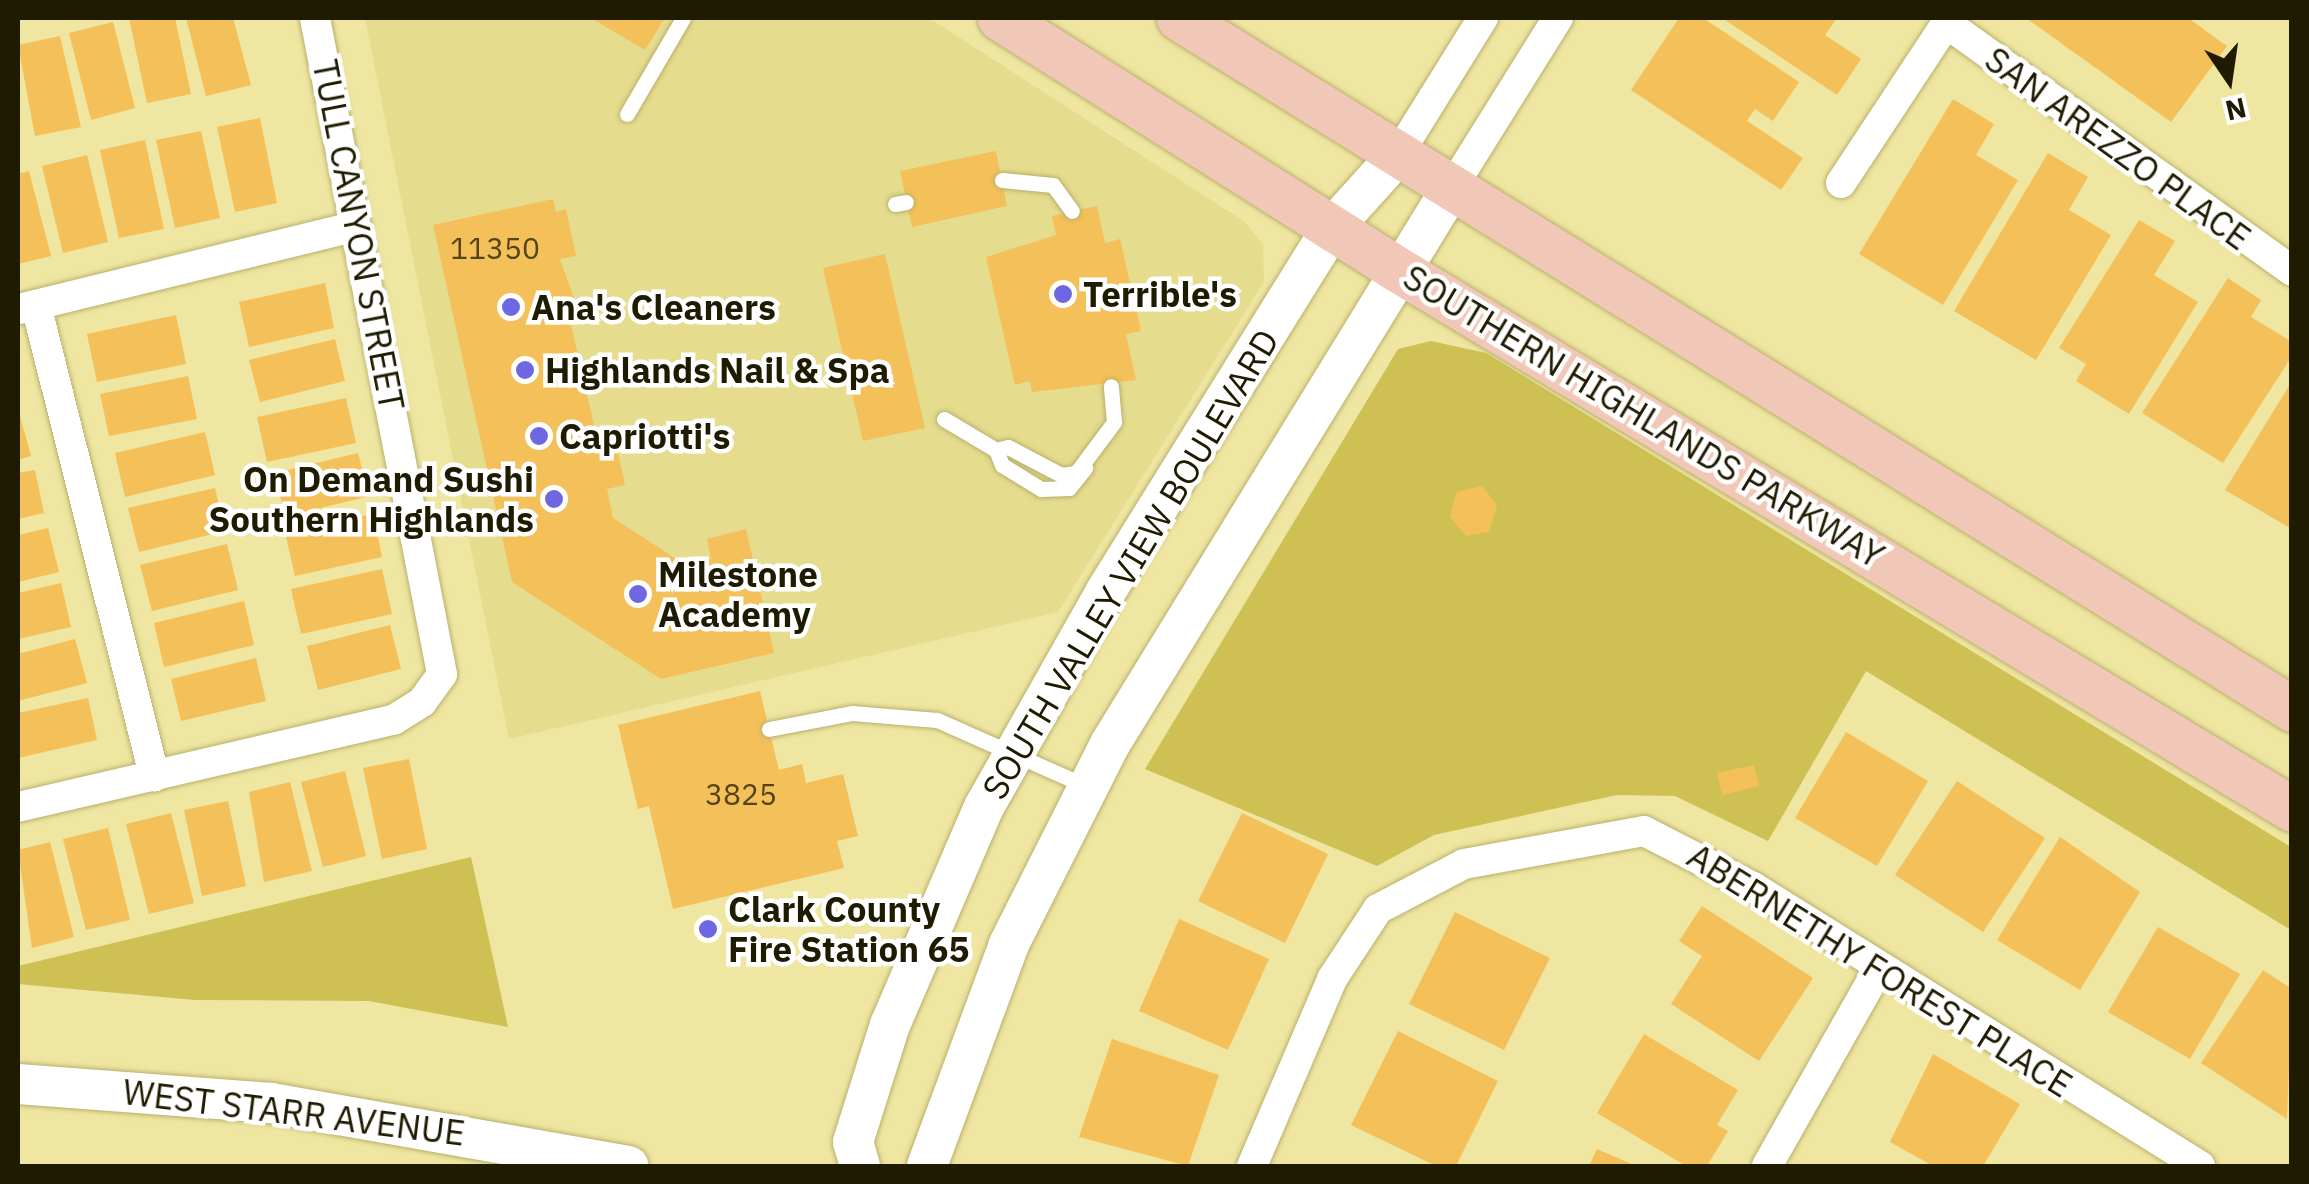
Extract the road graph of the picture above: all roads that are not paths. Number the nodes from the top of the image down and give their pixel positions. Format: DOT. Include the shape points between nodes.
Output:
graph roads {
  1 [pos="315,18"];
  2 [pos="683,18"];
  3 [pos="1000,18"];
  4 [pos="1179,18"];
  5 [pos="1483,18"];
  6 [pos="1558,18"];
  7 [pos="1948,20"];
  8 [pos="628,114"];
  9 [pos="1397,156"];
  10 [pos="1002,180"];
  11 [pos="1841,182"];
  12 [pos="1451,189"];
  13 [pos="1072,211"];
  14 [pos="356,226"];
  15 [pos="1332,228"];
  16 [pos="1397,269"];
  17 [pos="2292,271"];
  18 [pos="27,307"];
  19 [pos="1111,386"];
  20 [pos="944,419"];
  21 [pos="2292,709"];
  22 [pos="769,730"];
  23 [pos="1014,753"];
  24 [pos="154,776"];
  25 [pos="1088,787"];
  26 [pos="18,806"];
  27 [pos="2292,809"];
  28 [pos="1880,968"];
  29 [pos="18,1084"];
  30 [pos="628,1166"];
  31 [pos="860,1166"];
  32 [pos="927,1166"];
  33 [pos="1252,1166"];
  34 [pos="1767,1166"];
  35 [pos="2200,1166"];
  1 -- 14 [label="street, TULL CANYON STREET"];
  2 -- 8 [label="lane"];
  3 -- 15 [label="main road, SOUTHERN HIGHLANDS PARKWAY"];
  4 -- 9 [label="main road"];
  5 -- 9 [label="street"];
  6 -- 12 [label="street"];
  7 -- 11 [label="street"];
  7 -- 17 [label="street, SAN AREZZO PLACE"];
  9 -- 12 [label="main road"];
  9 -- 15 [label="main road, SOUTH VALLEY VIEW BOULEVARD"];
  10 -- 13 [label="lane" via="1053,185"];
  12 -- 16 [label="main road, SOUTH VALLEY VIEW BOULEVARD"];
  12 -- 21 [label="main road"];
  14 -- 18 [label="street"];
  14 -- 24 [label="street, TULL CANYON STREET" via="442,674 422,702 396,719"];
  15 -- 16 [label="main road, SOUTHERN HIGHLANDS PARKWAY"];
  15 -- 23 [label="main road, SOUTH VALLEY VIEW BOULEVARD"];
  16 -- 25 [label="main road, SOUTH VALLEY VIEW BOULEVARD" via="1144,682"];
  16 -- 27 [label="main road, SOUTHERN HIGHLANDS PARKWAY"];
  18 -- 24 [label="street"];
  19 -- 20 [label="lane" via="1114,422 1087,466 1061,475 1008,447 996,450"];
  22 -- 23 [label="lane" via="891,712 938,720"];
  23 -- 25 [label="lane"];
  23 -- 31 [label="main road, SOUTH VALLEY VIEW BOULEVARD" via="952,872 896,1008 853,1142"];
  24 -- 26 [label="street"];
  25 -- 32 [label="main road, SOUTH VALLEY VIEW BOULEVARD" via="1009,944"];
  28 -- 33 [label="street, ABERNETHY FOREST PLACE" via="1701,856 1644,831 1544,845 1435,874 1378,909 1332,979"];
  28 -- 34 [label="street"];
  28 -- 35 [label="street, ABERNETHY FOREST PLACE"];
  29 -- 30 [label="main road, WEST STARR AVENUE" via="271,1103"];
}
